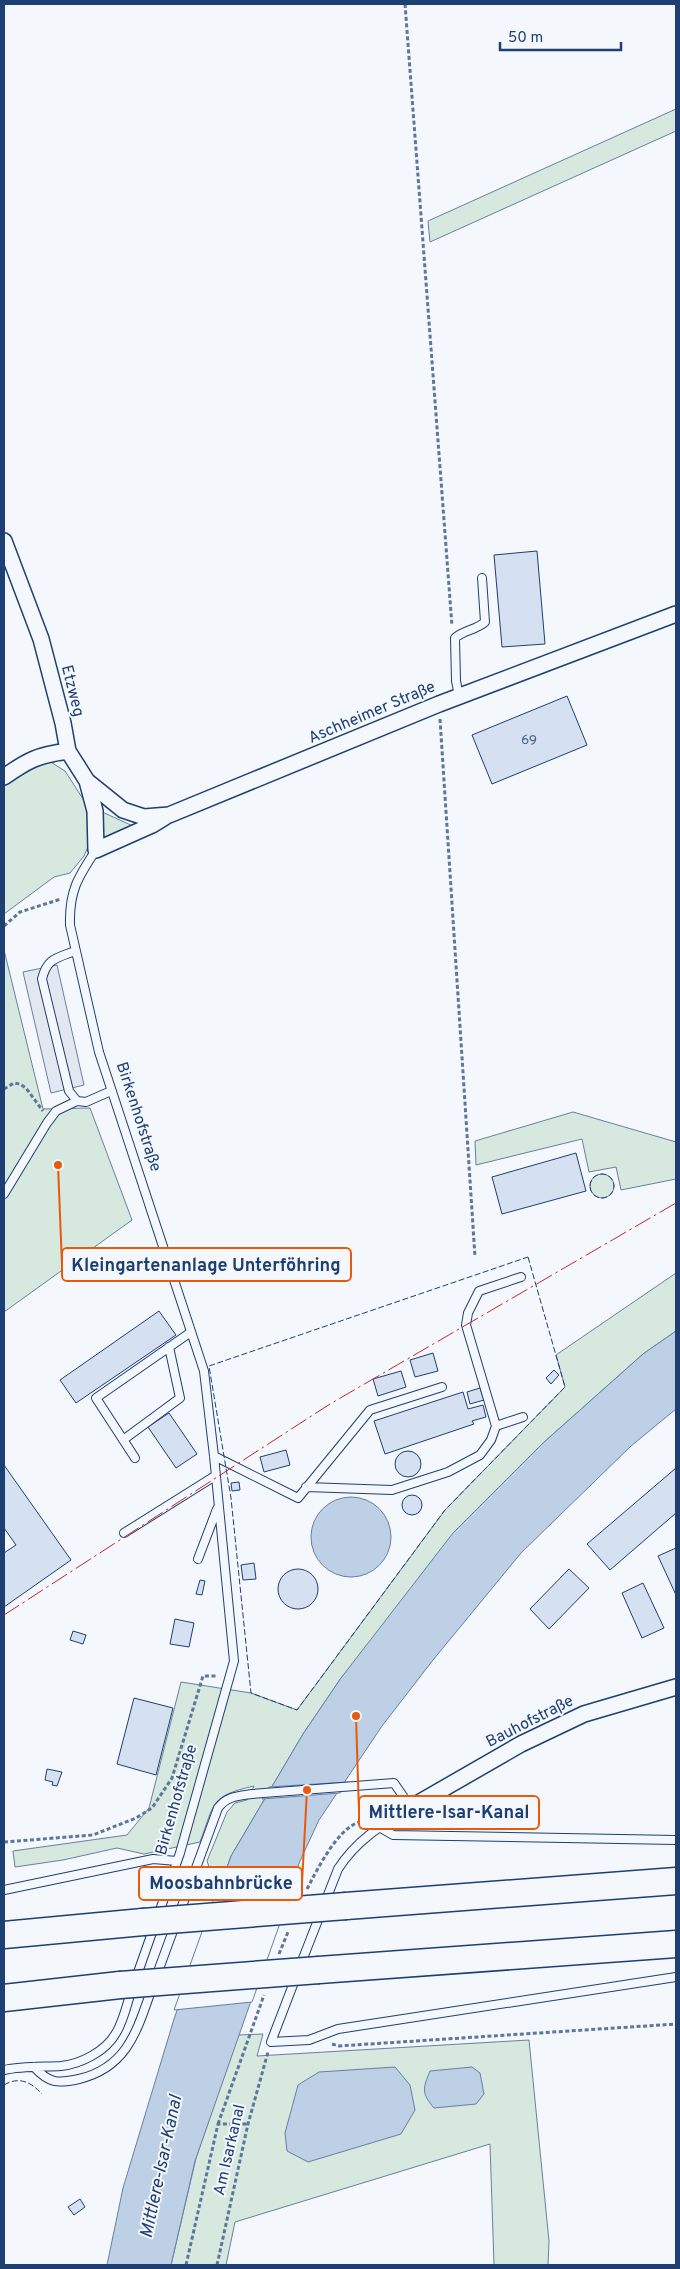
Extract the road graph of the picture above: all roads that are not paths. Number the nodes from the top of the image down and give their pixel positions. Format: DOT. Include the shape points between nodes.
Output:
graph roads {
  1 [pos="4,541"];
  2 [pos="482,578"];
  3 [pos="676,614"];
  4 [pos="459,696"];
  5 [pos="68,751"];
  6 [pos="4,777"];
  7 [pos="87,781"];
  8 [pos="169,815"];
  9 [pos="96,850"];
  10 [pos="75,951"];
  11 [pos="111,1091"];
  12 [pos="77,1101"];
  13 [pos="4,1194"];
  14 [pos="521,1277"];
  15 [pos="191,1332"];
  16 [pos="169,1347"];
  17 [pos="442,1386"];
  18 [pos="523,1417"];
  19 [pos="496,1426"];
  20 [pos="123,1440"];
  21 [pos="214,1456"];
  22 [pos="135,1458"];
  23 [pos="216,1476"];
  24 [pos="306,1487"];
  25 [pos="218,1506"];
  26 [pos="124,1533"];
  27 [pos="198,1559"];
  28 [pos="676,1687"];
  29 [pos="408,1810"];
  30 [pos="379,1827"];
  31 [pos="676,1840"];
  32 [pos="177,1861"];
  33 [pos="676,1881"];
  34 [pos="4,1890"];
  35 [pos="4,1935"];
  36 [pos="676,1944"];
  37 [pos="676,1976"];
  38 [pos="4,1998"];
  39 [pos="34,2067"];
  40 [pos="4,2070"];
  1 -- 5 [label="street, Etzweg" via="41,639"];
  2 -- 4 [label="lane" via="485,622 454,638"];
  3 -- 4 [label="street, Aschheimer Straße"];
  4 -- 8 [label="street, Aschheimer Straße"];
  5 -- 6 [label="street" via="43,754"];
  5 -- 7 [label="street, Etzweg"];
  7 -- 8 [label="street, Aschheimer Straße" via="123,810 144,817"];
  7 -- 9 [label="street, Etzweg" via="95,810"];
  8 -- 9 [label="street" via="152,826"];
  9 -- 10 [label="lane, Birkenhofstraße" via="76,881 72,896 70,925"];
  10 -- 11 [label="lane, Birkenhofstraße"];
  10 -- 12 [label="lane" via="51,960 42,979 69,1091"];
  11 -- 12 [label="lane" via="86,1102"];
  11 -- 15 [label="lane, Birkenhofstraße"];
  12 -- 13 [label="lane" via="56,1111"];
  14 -- 19 [label="lane" via="479,1291 468,1313 466,1325"];
  15 -- 16 [label="lane"];
  15 -- 21 [label="lane, Birkenhofstraße" via="204,1371"];
  16 -- 20 [label="lane" via="180,1398"];
  16 -- 20 [label="lane" via="96,1398"];
  17 -- 24 [label="lane" via="370,1410"];
  18 -- 19 [label="lane"];
  19 -- 24 [label="lane" via="480,1455 448,1472 392,1490"];
  20 -- 22 [label="lane"];
  21 -- 23 [label="lane, Birkenhofstraße"];
  21 -- 24 [label="lane" via="298,1498"];
  23 -- 25 [label="lane, Birkenhofstraße"];
  23 -- 26 [label="lane"];
  25 -- 27 [label="lane"];
  25 -- 32 [label="lane, Birkenhofstraße" via="234,1661"];
  28 -- 29 [label="street, Bauhofstraße" via="584,1714 520,1744"];
  29 -- 30 [label="lane"];
  29 -- 39 [label="lane" via="394,1783 252,1794 230,1797 222,1802 198,1857 135,2037 118,2059 96,2075 61,2083 44,2078"];
  30 -- 31 [label="lane" via="393,1835"];
  30 -- 37 [label="lane" via="358,1843 338,1869 271,2042 309,2040 338,2029"];
  32 -- 34 [label="lane" via="153,1858"];
  32 -- 39 [label="lane, Birkenhofstraße" via="116,2033 103,2048 88,2058 64,2066"];
  33 -- 35 [label="highway, bridge"];
  36 -- 38 [label="highway, bridge" via="120,1985"];
  39 -- 40 [label="lane, Birkenhofstraße"];
}
